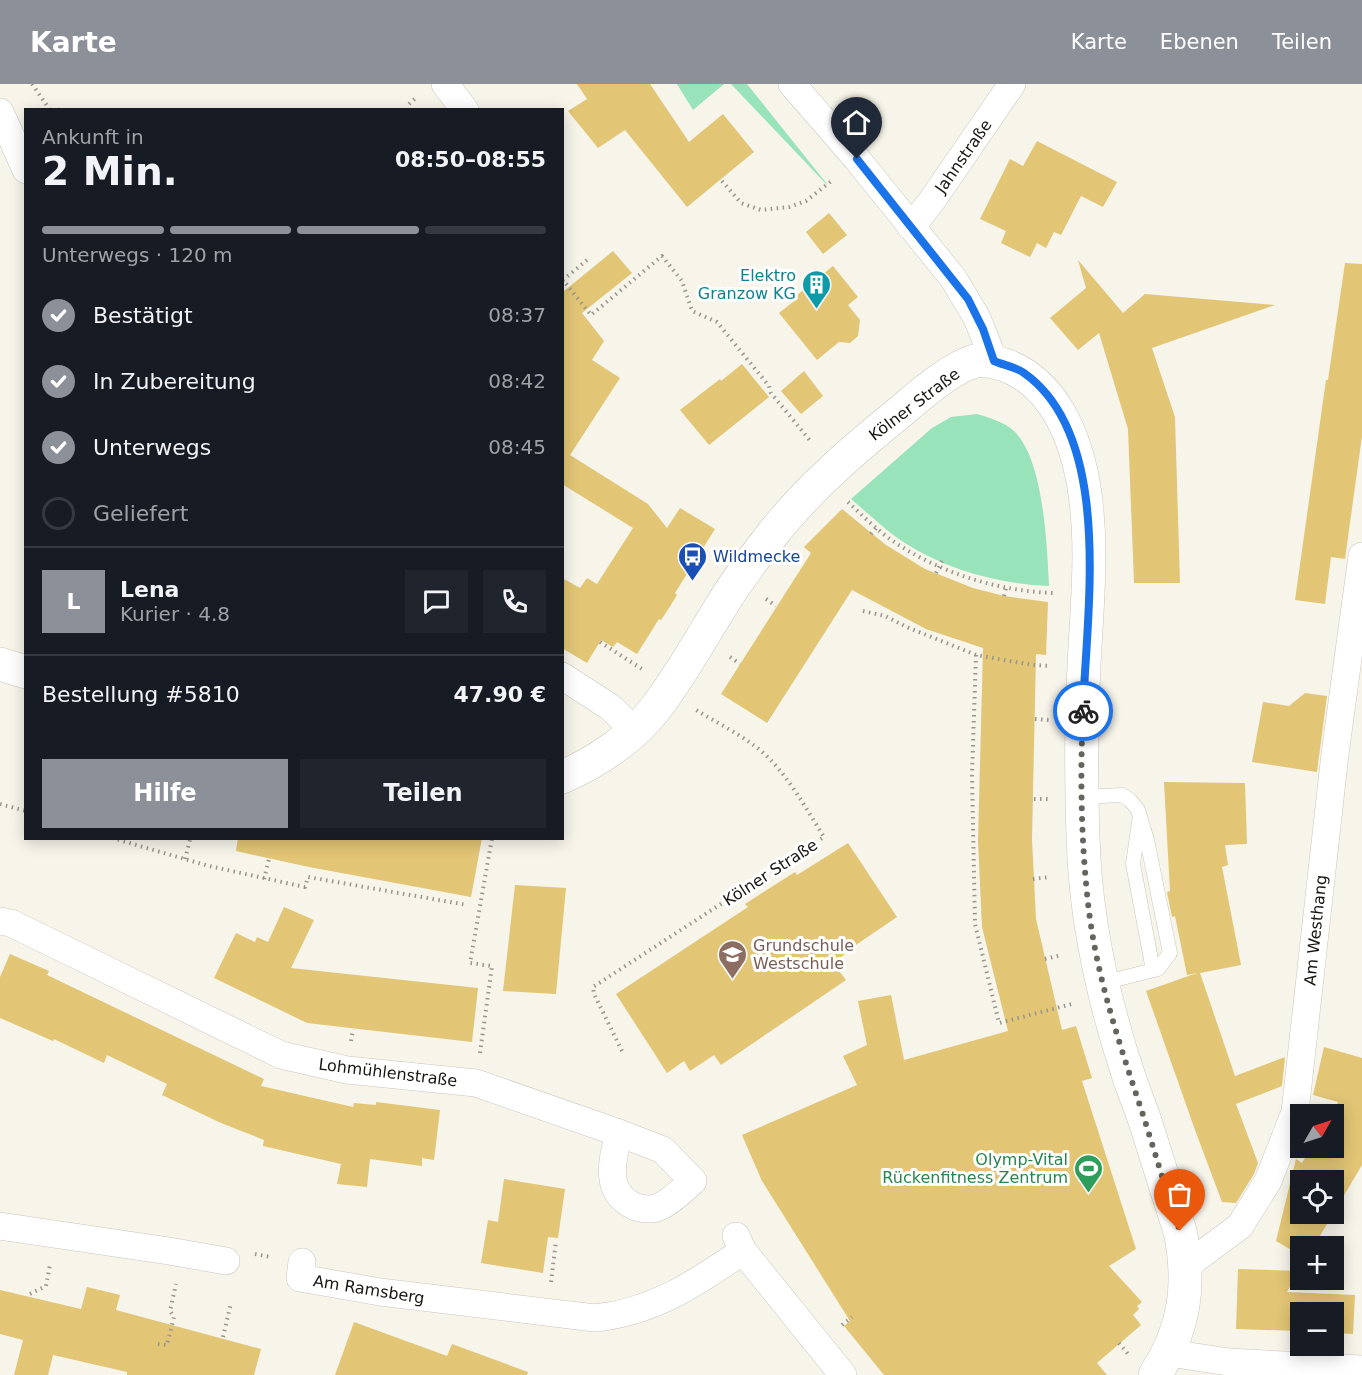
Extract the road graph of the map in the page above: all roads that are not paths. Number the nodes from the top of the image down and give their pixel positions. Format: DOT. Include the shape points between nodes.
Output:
graph roads {
  1 [pos="445,84"];
  2 [pos="792,84"];
  3 [pos="1012,84"];
  4 [pos="463,108"];
  5 [pos="0,112"];
  6 [pos="24,166"];
  7 [pos="911,227"];
  8 [pos="994,361"];
  9 [pos="1362,556"];
  10 [pos="0,664"];
  11 [pos="24,671"];
  12 [pos="564,677"];
  13 [pos="634,730"];
  14 [pos="564,776"];
  15 [pos="1082,797"];
  16 [pos="1140,816"];
  17 [pos="0,921"];
  18 [pos="1153,970"];
  19 [pos="1104,988"];
  20 [pos="619,1132"];
  21 [pos="0,1226"];
  22 [pos="226,1261"];
  23 [pos="302,1262"];
  24 [pos="1186,1266"];
  25 [pos="1162,1364"];
  26 [pos="1362,1369"];
  27 [pos="843,1375"];
  1 -- 4 [label="street"];
  2 -- 7 [label="street"];
  3 -- 7 [label="street, Jahnstraße"];
  5 -- 6 [label="street"];
  7 -- 8 [label="street" via="968,299"];
  8 -- 13 [label="main road, Kölner Straße" via="970,363 939,381 891,419 794,508 735,585 653,712"];
  8 -- 15 [label="main road" via="1023,372 1053,401 1070,433 1083,481 1090,550"];
  9 -- 24 [label="street, Am Westhang" via="1335,754 1295,1112 1268,1181 1240,1226"];
  10 -- 11 [label="main road"];
  12 -- 13 [label="street" via="610,707"];
  13 -- 14 [label="main road, Kölner Straße" via="605,754"];
  15 -- 16 [label="lane" via="1122,795"];
  15 -- 19 [label="main road" via="1088,903"];
  16 -- 18 [label="lane" via="1133,864"];
  16 -- 18 [label="lane" via="1170,953"];
  17 -- 20 [label="street, Lohmühlenstraße" via="281,1055 347,1070 476,1083"];
  18 -- 19 [label="lane"];
  19 -- 24 [label="main road" via="1180,1231"];
  21 -- 22 [label="street"];
  23 -- 27 [label="street, Am Ramsberg" via="300,1278 380,1292 595,1318 637,1311 674,1295 739,1243"];
  24 -- 25 [label="main road" via="1183,1314"];
  25 -- 26 [label="street" via="1229,1362"];
}
